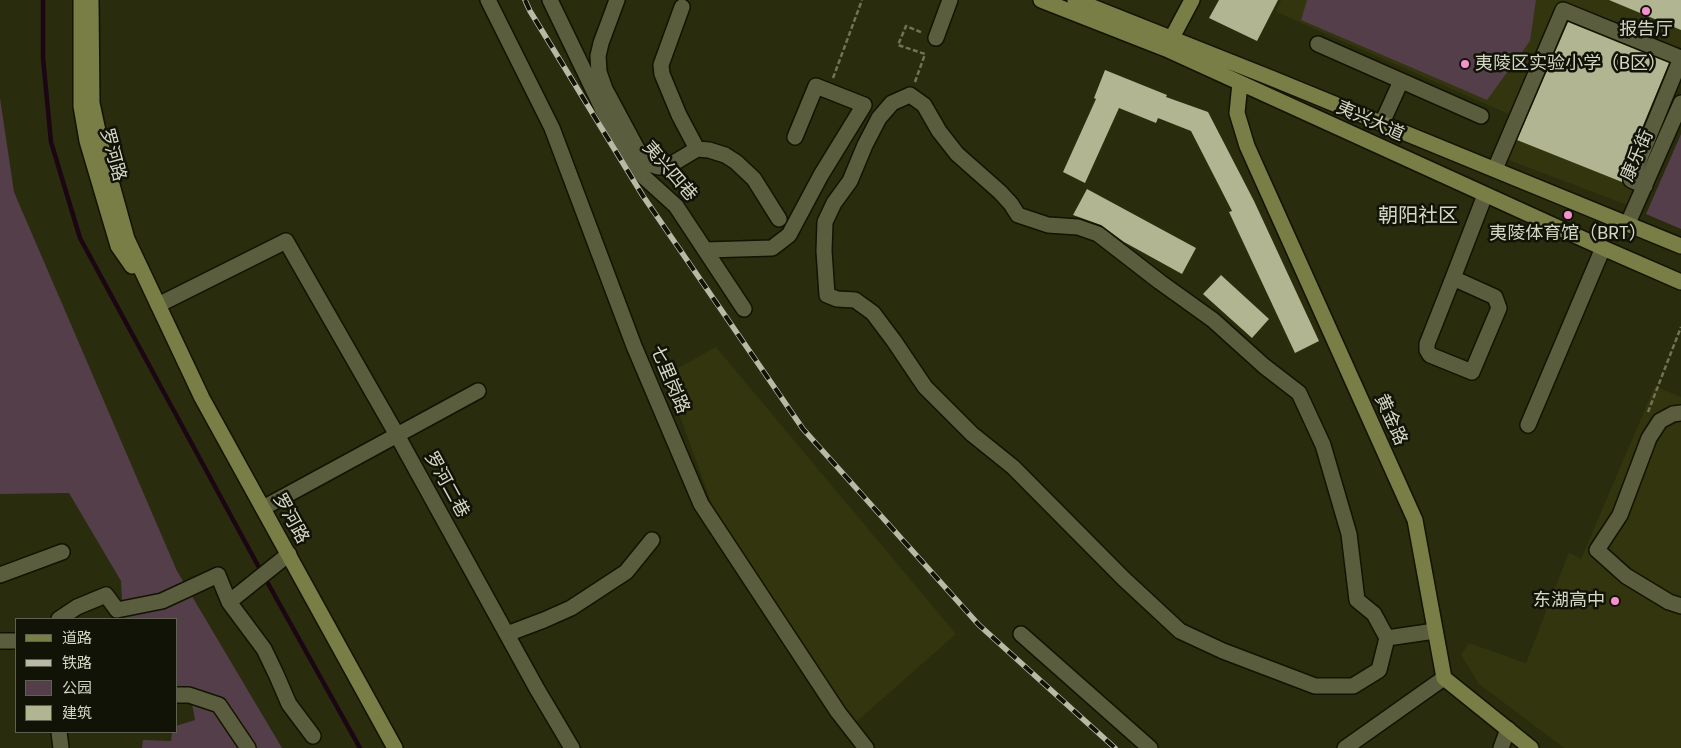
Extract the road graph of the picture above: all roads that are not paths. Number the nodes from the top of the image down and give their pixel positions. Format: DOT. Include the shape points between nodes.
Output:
graph roads {
  1 [pos="80,0"];
  2 [pos="91,0"];
  3 [pos="488,0"];
  4 [pos="550,0"];
  5 [pos="618,0"];
  6 [pos="950,0"];
  7 [pos="1041,0"];
  8 [pos="1075,0"];
  9 [pos="1192,0"];
  10 [pos="682,7"];
  11 [pos="936,38"];
  12 [pos="1169,44"];
  13 [pos="1318,44"];
  14 [pos="575,55"];
  15 [pos="598,56"];
  16 [pos="1401,81"];
  17 [pos="1240,83"];
  18 [pos="1681,103"];
  19 [pos="1481,116"];
  20 [pos="1382,123"];
  21 [pos="795,137"];
  22 [pos="697,149"];
  23 [pos="1495,169"];
  24 [pos="1645,186"];
  25 [pos="1485,195"];
  26 [pos="779,219"];
  27 [pos="1628,224"];
  28 [pos="1681,246"];
  29 [pos="1604,248"];
  30 [pos="706,250"];
  31 [pos="1453,278"];
  32 [pos="1681,282"];
  33 [pos="158,305"];
  34 [pos="744,310"];
  35 [pos="478,392"];
  36 [pos="1681,413"];
  37 [pos="1528,426"];
  38 [pos="398,435"];
  39 [pos="263,508"];
  40 [pos="652,540"];
  41 [pos="62,552"];
  42 [pos="288,555"];
  43 [pos="0,575"];
  44 [pos="229,602"];
  45 [pos="1681,606"];
  46 [pos="60,618"];
  47 [pos="1435,631"];
  48 [pos="507,634"];
  49 [pos="1020,634"];
  50 [pos="1388,638"];
  51 [pos="0,641"];
  52 [pos="15,641"];
  53 [pos="1444,678"];
  54 [pos="178,695"];
  55 [pos="1508,729"];
  56 [pos="59,733"];
  57 [pos="313,736"];
  58 [pos="61,748"];
  59 [pos="248,748"];
  60 [pos="395,748"];
  61 [pos="572,748"];
  62 [pos="866,748"];
  63 [pos="1150,748"];
  64 [pos="1345,748"];
  65 [pos="1501,748"];
  66 [pos="1531,748"];
  1 -- 33 [label="main road, 罗河路" via="82,106 87,142 118,246"];
  2 -- 33 [label="main road, 罗河路" via="92,103 101,145 127,239"];
  3 -- 62 [label="street, 七里岗路" via="552,128 634,346 701,504 838,712"];
  4 -- 14 [label="street, 夷兴四巷"];
  5 -- 15 [label="street"];
  6 -- 11 [label="street"];
  7 -- 12 [label="main road, 夷兴大道"];
  8 -- 12 [label="main road, 夷兴大道"];
  9 -- 12 [label="main road"];
  10 -- 22 [label="street" via="661,65 679,115"];
  12 -- 17 [label="main road, 夷兴大道"];
  12 -- 20 [label="main road, 夷兴大道"];
  13 -- 16 [label="street"];
  14 -- 15 [label="street"];
  14 -- 30 [label="street, 夷兴四巷" via="633,164 676,206"];
  15 -- 22 [label="street" via="605,89 642,158 649,164 667,168"];
  16 -- 19 [label="street"];
  16 -- 20 [label="street"];
  17 -- 25 [label="main road, 夷兴大道"];
  17 -- 47 [label="main road, 黄金路" via="1236,113 1247,146 1415,520"];
  18 -- 24 [label="street, 康乐街"];
  20 -- 23 [label="main road, 夷兴大道"];
  21 -- 30 [label="street" via="816,86 864,105 789,234 772,248"];
  22 -- 26 [label="street" via="725,154 736,162 754,179"];
  23 -- 24 [label="street" via="1563,10 1681,58 1631,180"];
  23 -- 27 [label="main road, 夷兴大道"];
  24 -- 27 [label="street, 康乐街"];
  25 -- 29 [label="main road, 夷兴大道"];
  25 -- 31 [label="street"];
  27 -- 28 [label="main road, 夷兴大道"];
  29 -- 32 [label="main road, 夷兴大道"];
  29 -- 37 [label="street"];
  30 -- 34 [label="street, 夷兴四巷"];
  31 -- 31 [label="street" via="1427,350 1430,355 1472,372 1499,308 1495,297"];
  33 -- 38 [label="street, 罗河二巷" via="286,241"];
  33 -- 39 [label="main road, 罗河路" via="202,398"];
  35 -- 38 [label="street"];
  36 -- 45 [label="street" via="1660,421 1649,438 1620,515 1597,550 1626,576"];
  38 -- 39 [label="street"];
  38 -- 48 [label="street, 罗河二巷"];
  39 -- 42 [label="main road, 罗河路"];
  40 -- 48 [label="street" via="626,572 579,603"];
  41 -- 43 [label="street"];
  42 -- 44 [label="street"];
  42 -- 60 [label="main road, 罗河路"];
  44 -- 46 [label="street" via="218,575 162,601 117,610 106,595"];
  44 -- 57 [label="street" via="264,649 289,704"];
  47 -- 50 [label="street"];
  47 -- 53 [label="main road, 黄金路"];
  48 -- 61 [label="street, 罗河二巷"];
  49 -- 63 [label="street"];
  50 -- 50 [label="street" via="1374,614 1357,600 1349,534 1323,445 1299,393 1213,320 1098,234 1078,226 1048,225 1018,215 1000,192 957,154 924,105 910,95 892,103 879,118 850,181 825,222 827,295 855,300 873,313 924,387 1012,467 1180,631 1315,686 1353,686 1379,670"];
  51 -- 52 [label="street"];
  53 -- 55 [label="main road"];
  53 -- 64 [label="street"];
  54 -- 59 [label="street" via="189,695 219,705"];
  55 -- 65 [label="street"];
  55 -- 66 [label="main road"];
  56 -- 58 [label="street"];
}
